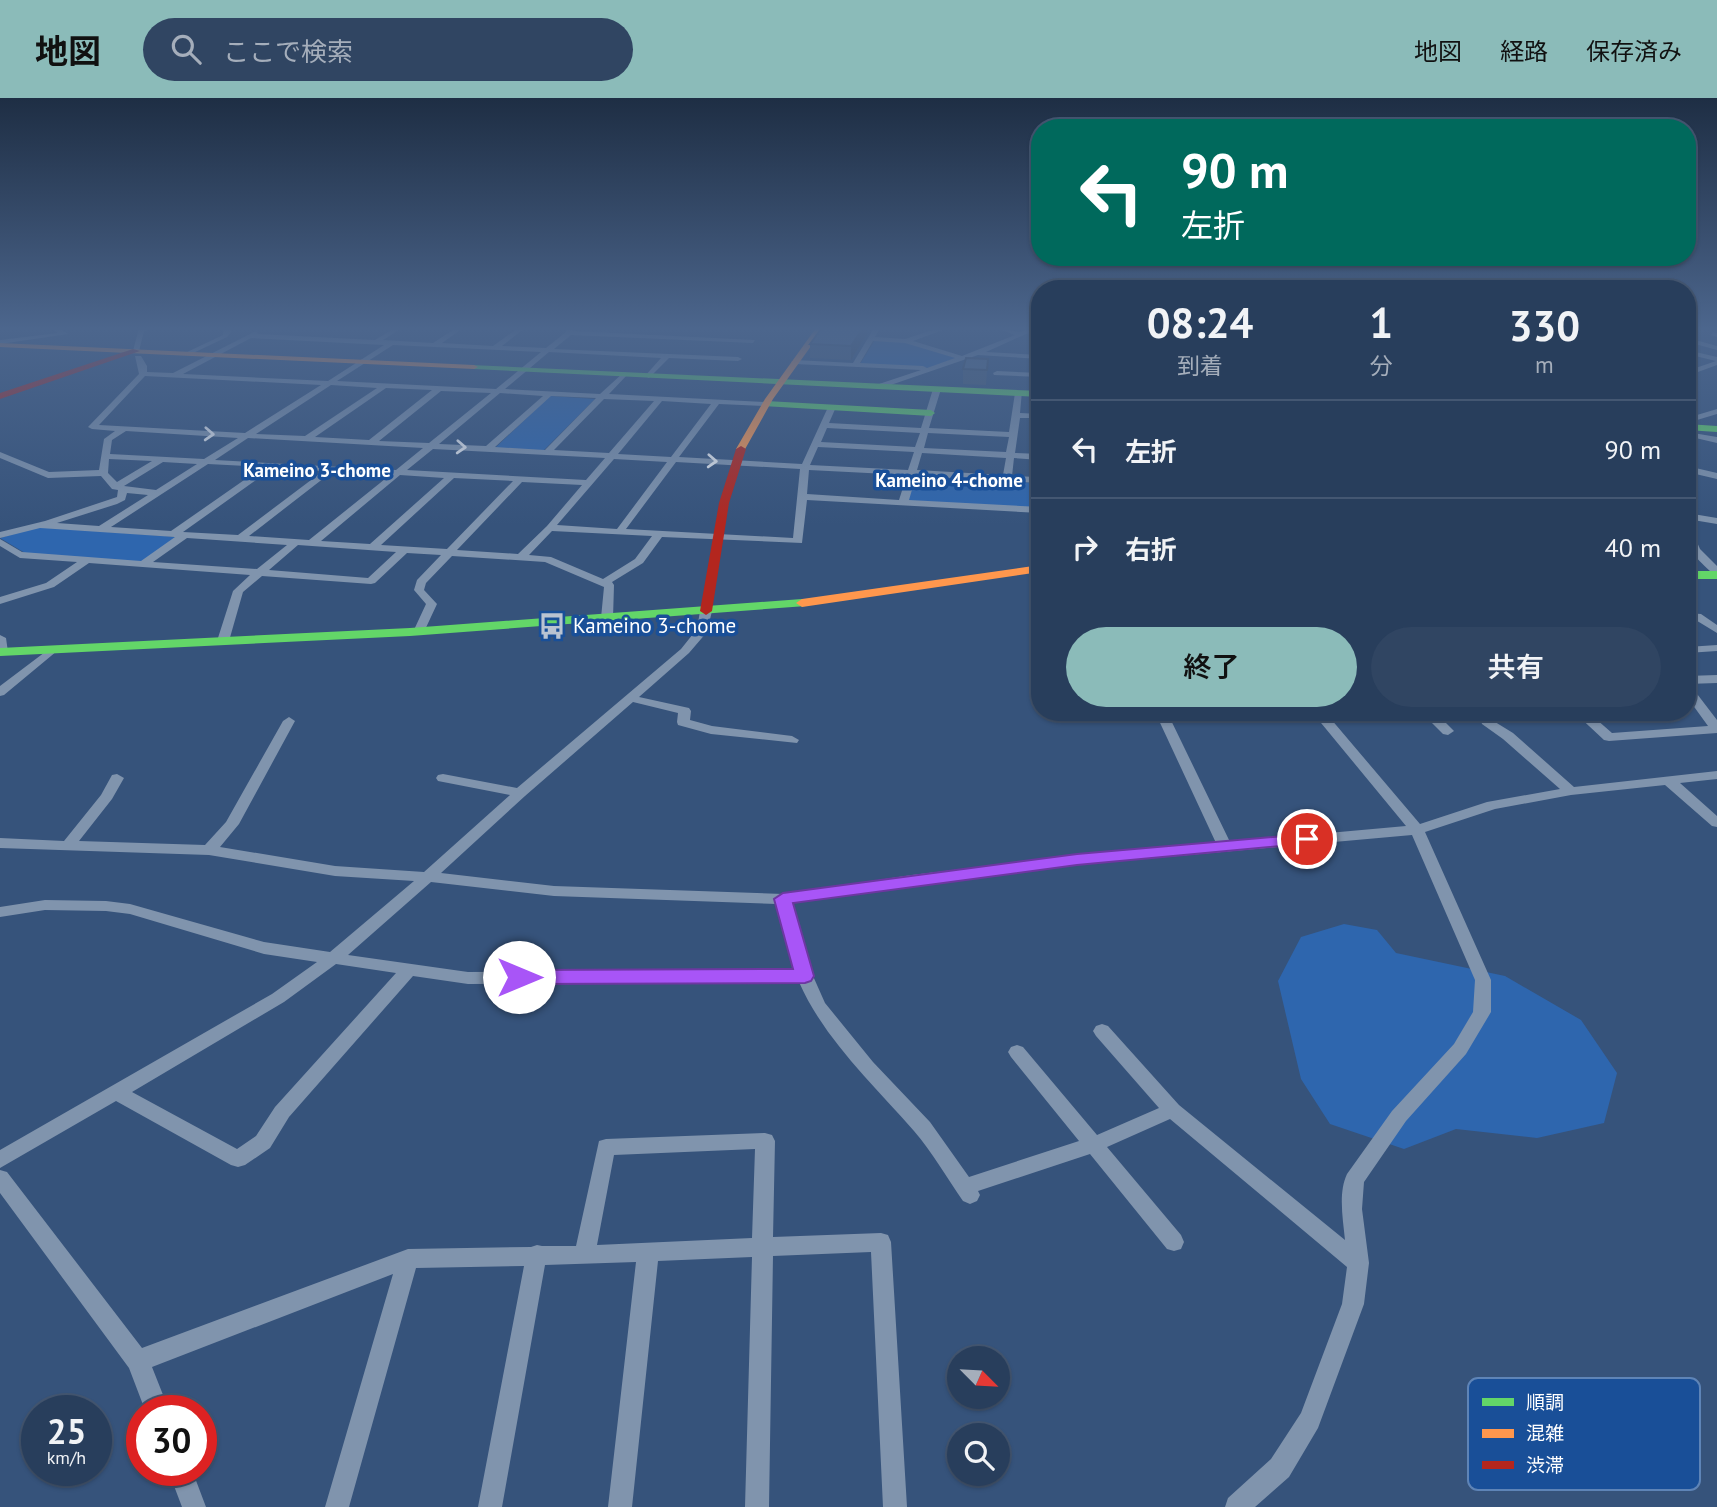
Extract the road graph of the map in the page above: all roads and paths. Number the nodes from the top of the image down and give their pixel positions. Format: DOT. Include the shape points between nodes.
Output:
graph roads {
  1 [pos="1019,393"];
  2 [pos="123,394"];
  3 [pos="313,394"];
  4 [pos="373,394"];
  5 [pos="433,394"];
  6 [pos="495,394"];
  7 [pos="549,394"];
  8 [pos="563,394"];
  9 [pos="605,394"];
  10 [pos="773,394"];
  11 [pos="936,394"];
  12 [pos="603,396"];
  13 [pos="660,398"];
  14 [pos="717,401"];
  15 [pos="766,404"];
  16 [pos="832,407"];
  17 [pos="1717,411"];
  18 [pos="931,413"];
  19 [pos="1015,415"];
  20 [pos="1031,416"];
  21 [pos="1696,422"];
  22 [pos="824,425"];
  23 [pos="1696,428"];
  24 [pos="124,429"];
  25 [pos="1717,429"];
  26 [pos="925,430"];
  27 [pos="1696,431"];
  28 [pos="1013,435"];
  29 [pos="247,436"];
  30 [pos="308,438"];
  31 [pos="1717,440"];
  32 [pos="372,442"];
  33 [pos="815,444"];
  34 [pos="431,445"];
  35 [pos="489,448"];
  36 [pos="918,450"];
  37 [pos="548,452"];
  38 [pos="1010,454"];
  39 [pos="0,455"];
  40 [pos="611,455"];
  41 [pos="106,456"];
  42 [pos="1031,456"];
  43 [pos="163,458"];
  44 [pos="675,459"];
  45 [pos="207,461"];
  46 [pos="736,463"];
  47 [pos="272,465"];
  48 [pos="805,467"];
  49 [pos="332,468"];
  50 [pos="1696,471"];
  51 [pos="398,472"];
  52 [pos="911,472"];
  53 [pos="103,473"];
  54 [pos="452,475"];
  55 [pos="1717,476"];
  56 [pos="1007,478"];
  57 [pos="520,479"];
  58 [pos="1031,479"];
  59 [pos="588,483"];
  60 [pos="118,489"];
  61 [pos="159,493"];
  62 [pos="802,497"];
  63 [pos="903,503"];
  64 [pos="1031,510"];
  65 [pos="1696,518"];
  66 [pos="1717,521"];
  67 [pos="38,525"];
  68 [pos="550,528"];
  69 [pos="101,530"];
  70 [pos="619,532"];
  71 [pos="173,534"];
  72 [pos="0,535"];
  73 [pos="185,535"];
  74 [pos="659,535"];
  75 [pos="718,538"];
  76 [pos="239,539"];
  77 [pos="0,542"];
  78 [pos="296,542"];
  79 [pos="312,543"];
  80 [pos="373,547"];
  81 [pos="404,550"];
  82 [pos="1696,551"];
  83 [pos="449,552"];
  84 [pos="522,557"];
  85 [pos="87,561"];
  86 [pos="142,565"];
  87 [pos="1031,569"];
  88 [pos="259,573"];
  89 [pos="1717,573"];
  90 [pos="1696,574"];
  91 [pos="604,583"];
  92 [pos="0,601"];
  93 [pos="706,611"];
  94 [pos="1696,616"];
  95 [pos="607,618"];
  96 [pos="1717,630"];
  97 [pos="419,632"];
  98 [pos="223,641"];
  99 [pos="1,647"];
  100 [pos="1717,648"];
  101 [pos="53,649"];
  102 [pos="1696,649"];
  103 [pos="1717,679"];
  104 [pos="1696,680"];
  105 [pos="0,692"];
  106 [pos="631,698"];
  107 [pos="1696,706"];
  108 [pos="289,721"];
  109 [pos="1165,721"];
  110 [pos="1326,721"];
  111 [pos="1437,721"];
  112 [pos="1590,721"];
  113 [pos="1487,722"];
  114 [pos="1717,729"];
  115 [pos="1448,731"];
  116 [pos="792,740"];
  117 [pos="1717,775"];
  118 [pos="117,778"];
  119 [pos="443,778"];
  120 [pos="1670,782"];
  121 [pos="1571,791"];
  122 [pos="520,793"];
  123 [pos="1717,823"];
  124 [pos="1417,830"];
  125 [pos="0,843"];
  126 [pos="68,845"];
  127 [pos="1225,846"];
  128 [pos="209,850"];
  129 [pos="430,877"];
  130 [pos="783,899"];
  131 [pos="0,912"];
  132 [pos="333,958"];
  133 [pos="410,968"];
  134 [pos="805,976"];
  135 [pos="1102,1031"];
  136 [pos="1017,1052"];
  137 [pos="115,1092"];
  138 [pos="1172,1110"];
  139 [pos="1093,1145"];
  140 [pos="0,1160"];
  141 [pos="0,1178"];
  142 [pos="1174,1242"];
  143 [pos="762,1248"];
  144 [pos="648,1252"];
  145 [pos="537,1254"];
  146 [pos="585,1255"];
  147 [pos="408,1259"];
  148 [pos="1358,1264"];
  149 [pos="138,1361"];
  150 [pos="151,1395"];
  151 [pos="186,1486"];
  152 [pos="194,1507"];
  153 [pos="337,1507"];
  154 [pos="490,1507"];
  155 [pos="620,1507"];
  156 [pos="757,1507"];
  157 [pos="895,1507"];
  158 [pos="1237,1507"];
  1 -- 19 [label="street"];
  2 -- 24 [label="street" via="92,426"];
  3 -- 29 [label="street"];
  4 -- 30 [label="street"];
  5 -- 32 [label="street"];
  6 -- 34 [label="street"];
  7 -- 35 [label="street"];
  8 -- 12 [label="street"];
  9 -- 12 [label="street"];
  10 -- 15 [label="main road"];
  11 -- 18 [label="street"];
  12 -- 13 [label="street"];
  12 -- 37 [label="street"];
  13 -- 14 [label="street"];
  13 -- 40 [label="street"];
  14 -- 15 [label="street"];
  14 -- 44 [label="street"];
  15 -- 16 [label="main road"];
  15 -- 46 [label="main road"];
  16 -- 18 [label="main road"];
  16 -- 22 [label="street"];
  17 -- 21 [label="street"];
  18 -- 26 [label="street"];
  19 -- 20 [label="street"];
  19 -- 28 [label="street"];
  22 -- 26 [label="street"];
  22 -- 33 [label="street"];
  23 -- 25 [label="main road"];
  24 -- 29 [label="street, one-way"];
  24 -- 41 [label="street" via="108,439"];
  26 -- 28 [label="street"];
  26 -- 36 [label="street"];
  27 -- 31 [label="street"];
  28 -- 38 [label="street"];
  29 -- 30 [label="street"];
  29 -- 45 [label="street"];
  30 -- 32 [label="street"];
  32 -- 34 [label="street"];
  33 -- 36 [label="street"];
  33 -- 48 [label="street"];
  34 -- 35 [label="street, one-way"];
  34 -- 51 [label="street"];
  35 -- 37 [label="street"];
  36 -- 38 [label="street"];
  36 -- 52 [label="street"];
  37 -- 40 [label="street"];
  38 -- 42 [label="street"];
  38 -- 56 [label="street"];
  39 -- 53 [label="street" via="48,475"];
  40 -- 44 [label="street"];
  40 -- 59 [label="street"];
  41 -- 43 [label="street"];
  41 -- 53 [label="street"];
  43 -- 45 [label="street"];
  43 -- 60 [label="street"];
  44 -- 46 [label="street, one-way"];
  44 -- 70 [label="street"];
  45 -- 47 [label="street"];
  45 -- 61 [label="street"];
  46 -- 48 [label="street"];
  46 -- 75 [label="main road"];
  47 -- 49 [label="street"];
  47 -- 71 [label="street"];
  48 -- 52 [label="street"];
  48 -- 62 [label="street"];
  49 -- 51 [label="street"];
  49 -- 76 [label="street"];
  50 -- 55 [label="street"];
  51 -- 54 [label="street"];
  51 -- 79 [label="street"];
  52 -- 56 [label="street"];
  52 -- 63 [label="street"];
  53 -- 60 [label="street"];
  54 -- 57 [label="street"];
  54 -- 80 [label="street"];
  56 -- 58 [label="street"];
  57 -- 59 [label="street"];
  57 -- 83 [label="street"];
  59 -- 68 [label="street"];
  60 -- 61 [label="street"];
  60 -- 67 [label="street" via="119,500"];
  61 -- 69 [label="street"];
  62 -- 63 [label="street"];
  62 -- 75 [label="street" via="798,541"];
  63 -- 64 [label="street"];
  65 -- 66 [label="street"];
  67 -- 69 [label="street"];
  67 -- 72 [label="street"];
  68 -- 70 [label="street"];
  68 -- 84 [label="street"];
  69 -- 71 [label="street"];
  70 -- 74 [label="street"];
  71 -- 73 [label="street"];
  73 -- 76 [label="street"];
  73 -- 86 [label="street"];
  74 -- 75 [label="street"];
  74 -- 91 [label="street" via="639,561"];
  75 -- 93 [label="main road"];
  76 -- 78 [label="street"];
  77 -- 85 [label="street" via="20,555"];
  78 -- 79 [label="street"];
  78 -- 88 [label="street"];
  79 -- 80 [label="street"];
  80 -- 81 [label="street"];
  81 -- 83 [label="street"];
  81 -- 88 [label="street" via="371,581"];
  82 -- 89 [label="street"];
  83 -- 84 [label="street"];
  83 -- 97 [label="street" via="418,586 432,604"];
  84 -- 91 [label="street" via="547,559"];
  85 -- 86 [label="street"];
  85 -- 92 [label="street" via="50,585"];
  86 -- 88 [label="street"];
  87 -- 93 [label="main road" via="857,597"];
  88 -- 98 [label="street" via="238,591"];
  89 -- 90 [label="main road"];
  91 -- 95 [label="street" via="609,585"];
  93 -- 95 [label="main road"];
  93 -- 106 [label="street" via="703,631"];
  94 -- 96 [label="street"];
  95 -- 97 [label="main road"];
  97 -- 98 [label="main road"];
  98 -- 101 [label="main road"];
  99 -- 101 [label="main road"];
  100 -- 102 [label="street"];
  101 -- 105 [label="street"];
  103 -- 104 [label="street"];
  106 -- 116 [label="street" via="685,711 683,722 711,730"];
  106 -- 122 [label="street"];
  107 -- 114 [label="street"];
  108 -- 128 [label="street" via="232,824"];
  109 -- 127 [label="street"];
  110 -- 124 [label="street"];
  111 -- 115 [label="street"];
  112 -- 114 [label="street" via="1609,737"];
  113 -- 121 [label="street"];
  117 -- 120 [label="street"];
  118 -- 126 [label="street"];
  119 -- 122 [label="street"];
  120 -- 121 [label="street"];
  120 -- 123 [label="street"];
  121 -- 124 [label="street" via="1492,805"];
  122 -- 129 [label="street"];
  124 -- 127 [label="street"];
  124 -- 148 [label="street" via="1483,980 1482,1012 1460,1049 1399,1116 1353,1180"];
  125 -- 126 [label="street"];
  126 -- 128 [label="street"];
  127 -- 130 [label="street" via="1077,860"];
  128 -- 129 [label="street" via="335,871"];
  129 -- 130 [label="street" via="554,891"];
  129 -- 132 [label="street"];
  130 -- 134 [label="street"];
  131 -- 132 [label="street" via="45,905 130,909 264,948"];
  132 -- 133 [label="street"];
  132 -- 137 [label="street" via="278,998"];
  133 -- 134 [label="street" via="468,978"];
  133 -- 137 [label="street" via="282,1112 263,1142 238,1159"];
  134 -- 139 [label="street" via="818,1006 923,1128 968,1191"];
  135 -- 138 [label="street"];
  136 -- 139 [label="street"];
  137 -- 140 [label="street"];
  138 -- 139 [label="street"];
  138 -- 148 [label="street"];
  139 -- 142 [label="street"];
  141 -- 149 [label="street"];
  143 -- 144 [label="street"];
  143 -- 146 [label="street" via="765,1141 606,1147"];
  143 -- 156 [label="street"];
  143 -- 157 [label="street" via="881,1242"];
  144 -- 146 [label="street"];
  144 -- 155 [label="street"];
  145 -- 146 [label="street"];
  145 -- 147 [label="street"];
  145 -- 154 [label="street"];
  147 -- 149 [label="street"];
  147 -- 153 [label="street"];
  148 -- 158 [label="street" via="1353,1304 1310,1420 1280,1468"];
  149 -- 150 [label="street"];
  151 -- 152 [label="street"];
}
